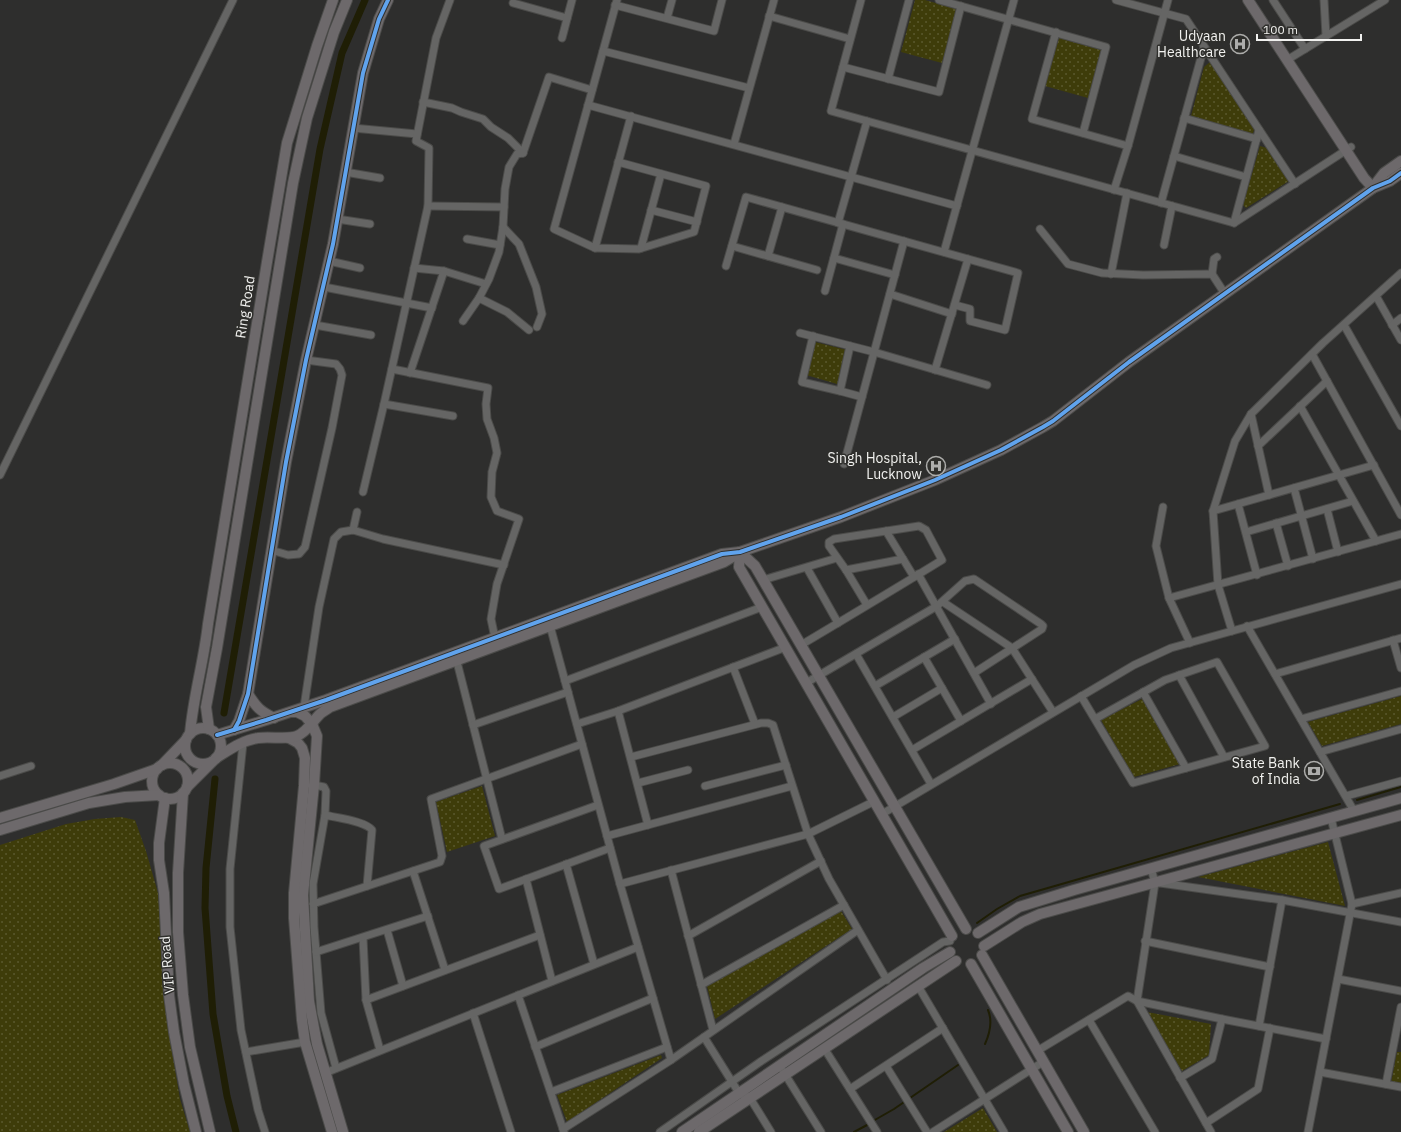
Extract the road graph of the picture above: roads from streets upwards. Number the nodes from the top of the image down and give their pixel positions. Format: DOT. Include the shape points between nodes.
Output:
graph roads {
  1 [pos="233,0"];
  2 [pos="333,0"];
  3 [pos="347,0"];
  4 [pos="388,0"];
  5 [pos="450,0"];
  6 [pos="572,0"];
  7 [pos="672,0"];
  8 [pos="722,0"];
  9 [pos="774,0"];
  10 [pos="861,0"];
  11 [pos="909,0"];
  12 [pos="939,0"];
  13 [pos="1014,0"];
  14 [pos="1116,0"];
  15 [pos="1168,0"];
  16 [pos="1248,0"];
  17 [pos="1255,0"];
  18 [pos="1273,0"];
  19 [pos="1324,0"];
  20 [pos="1385,0"];
  21 [pos="513,2"];
  22 [pos="616,2"];
  23 [pos="1378,3"];
  24 [pos="961,6"];
  25 [pos="1165,13"];
  26 [pos="770,16"];
  27 [pos="567,18"];
  28 [pos="667,18"];
  29 [pos="1008,19"];
  30 [pos="1056,32"];
  31 [pos="1326,36"];
  32 [pos="562,38"];
  33 [pos="850,39"];
  34 [pos="1204,47"];
  35 [pos="1305,49"];
  36 [pos="603,51"];
  37 [pos="1290,59"];
  38 [pos="843,67"];
  39 [pos="888,78"];
  40 [pos="749,88"];
  41 [pos="592,90"];
  42 [pos="424,102"];
  43 [pos="588,104"];
  44 [pos="631,116"];
  45 [pos="1184,118"];
  46 [pos="866,121"];
  47 [pos="353,128"];
  48 [pos="1259,130"];
  49 [pos="1083,133"];
  50 [pos="417,134"];
  51 [pos="1257,139"];
  52 [pos="734,144"];
  53 [pos="1128,146"];
  54 [pos="1348,149"];
  55 [pos="972,150"];
  56 [pos="524,153"];
  57 [pos="1174,156"];
  58 [pos="1401,161"];
  59 [pos="618,162"];
  60 [pos="345,172"];
  61 [pos="1401,173"];
  62 [pos="661,174"];
  63 [pos="851,177"];
  64 [pos="1246,177"];
  65 [pos="380,178"];
  66 [pos="1295,184"];
  67 [pos="1372,188"];
  68 [pos="1114,190"];
  69 [pos="1127,193"];
  70 [pos="1161,203"];
  71 [pos="428,206"];
  72 [pos="957,206"];
  73 [pos="1172,206"];
  74 [pos="504,207"];
  75 [pos="782,207"];
  76 [pos="651,210"];
  77 [pos="337,219"];
  78 [pos="697,222"];
  79 [pos="840,223"];
  80 [pos="1234,223"];
  81 [pos="370,224"];
  82 [pos="503,227"];
  83 [pos="1040,230"];
  84 [pos="467,239"];
  85 [pos="904,241"];
  86 [pos="500,245"];
  87 [pos="1164,245"];
  88 [pos="732,246"];
  89 [pos="595,248"];
  90 [pos="641,248"];
  91 [pos="944,252"];
  92 [pos="768,256"];
  93 [pos="1217,257"];
  94 [pos="834,258"];
  95 [pos="968,259"];
  96 [pos="329,261"];
  97 [pos="726,266"];
  98 [pos="360,268"];
  99 [pos="414,268"];
  100 [pos="817,270"];
  101 [pos="444,271"];
  102 [pos="1401,273"];
  103 [pos="1111,274"];
  104 [pos="1212,274"];
  105 [pos="895,275"];
  106 [pos="486,284"];
  107 [pos="324,287"];
  108 [pos="825,291"];
  109 [pos="890,294"];
  110 [pos="1225,294"];
  111 [pos="1376,296"];
  112 [pos="479,298"];
  113 [pos="407,303"];
  114 [pos="955,304"];
  115 [pos="432,308"];
  116 [pos="952,314"];
  117 [pos="1401,318"];
  118 [pos="463,321"];
  119 [pos="315,325"];
  120 [pos="1344,325"];
  121 [pos="1392,325"];
  122 [pos="537,327"];
  123 [pos="529,330"];
  124 [pos="800,333"];
  125 [pos="371,335"];
  126 [pos="813,336"];
  127 [pos="1401,340"];
  128 [pos="850,346"];
  129 [pos="874,352"];
  130 [pos="1312,354"];
  131 [pos="306,360"];
  132 [pos="392,369"];
  133 [pos="935,370"];
  134 [pos="410,373"];
  135 [pos="1326,381"];
  136 [pos="988,385"];
  137 [pos="840,391"];
  138 [pos="862,397"];
  139 [pos="384,404"];
  140 [pos="1300,406"];
  141 [pos="1251,414"];
  142 [pos="453,416"];
  143 [pos="1400,423"];
  144 [pos="1258,446"];
  145 [pos="844,464"];
  146 [pos="1374,465"];
  147 [pos="0,475"];
  148 [pos="1339,475"];
  149 [pos="1294,488"];
  150 [pos="363,492"];
  151 [pos="1269,495"];
  152 [pos="1353,501"];
  153 [pos="1238,504"];
  154 [pos="1162,507"];
  155 [pos="1327,509"];
  156 [pos="1213,511"];
  157 [pos="357,512"];
  158 [pos="1401,514"];
  159 [pos="1301,516"];
  160 [pos="1276,523"];
  161 [pos="353,530"];
  162 [pos="886,531"];
  163 [pos="1246,532"];
  164 [pos="1401,534"];
  165 [pos="1376,542"];
  166 [pos="271,550"];
  167 [pos="740,552"];
  168 [pos="1338,552"];
  169 [pos="837,558"];
  170 [pos="903,559"];
  171 [pos="1313,559"];
  172 [pos="504,565"];
  173 [pos="1288,566"];
  174 [pos="807,568"];
  175 [pos="846,570"];
  176 [pos="1257,574"];
  177 [pos="916,576"];
  178 [pos="763,580"];
  179 [pos="1401,584"];
  180 [pos="1218,585"];
  181 [pos="1170,598"];
  182 [pos="940,604"];
  183 [pos="867,605"];
  184 [pos="762,607"];
  185 [pos="549,622"];
  186 [pos="838,623"];
  187 [pos="1247,626"];
  188 [pos="1232,631"];
  189 [pos="494,638"];
  190 [pos="1401,638"];
  191 [pos="955,639"];
  192 [pos="1393,640"];
  193 [pos="1190,643"];
  194 [pos="801,645"];
  195 [pos="786,647"];
  196 [pos="1012,648"];
  197 [pos="856,654"];
  198 [pos="456,657"];
  199 [pos="924,657"];
  200 [pos="733,667"];
  201 [pos="1401,668"];
  202 [pos="974,673"];
  203 [pos="1275,674"];
  204 [pos="1179,675"];
  205 [pos="819,676"];
  206 [pos="1032,679"];
  207 [pos="565,681"];
  208 [pos="806,683"];
  209 [pos="875,686"];
  210 [pos="942,688"];
  211 [pos="1401,691"];
  212 [pos="568,692"];
  213 [pos="1143,692"];
  214 [pos="248,694"];
  215 [pos="1081,696"];
  216 [pos="991,704"];
  217 [pos="304,708"];
  218 [pos="618,711"];
  219 [pos="290,712"];
  220 [pos="1053,712"];
  221 [pos="893,717"];
  222 [pos="274,718"];
  223 [pos="1095,719"];
  224 [pos="1301,719"];
  225 [pos="961,721"];
  226 [pos="312,724"];
  227 [pos="577,724"];
  228 [pos="754,724"];
  229 [pos="473,725"];
  230 [pos="1401,729"];
  231 [pos="234,730"];
  232 [pos="213,732"];
  233 [pos="188,737"];
  234 [pos="290,738"];
  235 [pos="243,743"];
  236 [pos="582,744"];
  237 [pos="912,750"];
  238 [pos="1320,752"];
  239 [pos="631,757"];
  240 [pos="1224,757"];
  241 [pos="214,760"];
  242 [pos="786,765"];
  243 [pos="31,766"];
  244 [pos="159,767"];
  245 [pos="1186,768"];
  246 [pos="688,770"];
  247 [pos="0,776"];
  248 [pos="487,778"];
  249 [pos="1401,780"];
  250 [pos="638,783"];
  251 [pos="931,784"];
  252 [pos="314,785"];
  253 [pos="705,786"];
  254 [pos="792,786"];
  255 [pos="185,790"];
  256 [pos="1346,796"];
  257 [pos="162,797"];
  258 [pos="1401,798"];
  259 [pos="875,801"];
  260 [pos="598,805"];
  261 [pos="894,806"];
  262 [pos="1354,811"];
  263 [pos="882,814"];
  264 [pos="326,815"];
  265 [pos="1401,815"];
  266 [pos="0,818"];
  267 [pos="1331,818"];
  268 [pos="648,825"];
  269 [pos="0,830"];
  270 [pos="1335,833"];
  271 [pos="808,834"];
  272 [pos="607,836"];
  273 [pos="502,840"];
  274 [pos="610,848"];
  275 [pos="821,861"];
  276 [pos="566,864"];
  277 [pos="1151,868"];
  278 [pos="670,870"];
  279 [pos="413,871"];
  280 [pos="526,879"];
  281 [pos="1155,883"];
  282 [pos="620,884"];
  283 [pos="367,886"];
  284 [pos="1401,894"];
  285 [pos="1282,900"];
  286 [pos="314,904"];
  287 [pos="1352,904"];
  288 [pos="844,905"];
  289 [pos="1351,913"];
  290 [pos="428,916"];
  291 [pos="1401,922"];
  292 [pos="966,929"];
  293 [pos="387,930"];
  294 [pos="858,930"];
  295 [pos="978,933"];
  296 [pos="540,935"];
  297 [pos="688,936"];
  298 [pos="363,938"];
  299 [pos="951,939"];
  300 [pos="1146,941"];
  301 [pos="638,947"];
  302 [pos="983,950"];
  303 [pos="316,952"];
  304 [pos="953,956"];
  305 [pos="594,964"];
  306 [pos="970,964"];
  307 [pos="1270,967"];
  308 [pos="445,970"];
  309 [pos="1338,979"];
  310 [pos="887,980"];
  311 [pos="552,981"];
  312 [pos="402,986"];
  313 [pos="701,986"];
  314 [pos="918,986"];
  315 [pos="1401,991"];
  316 [pos="518,995"];
  317 [pos="653,998"];
  318 [pos="366,1000"];
  319 [pos="1138,1001"];
  320 [pos="1401,1007"];
  321 [pos="473,1013"];
  322 [pos="1222,1019"];
  323 [pos="1089,1020"];
  324 [pos="1258,1026"];
  325 [pos="943,1028"];
  326 [pos="1270,1028"];
  327 [pos="713,1030"];
  328 [pos="704,1037"];
  329 [pos="1326,1039"];
  330 [pos="305,1042"];
  331 [pos="536,1047"];
  332 [pos="667,1047"];
  333 [pos="1397,1047"];
  334 [pos="824,1048"];
  335 [pos="380,1050"];
  336 [pos="1037,1051"];
  337 [pos="246,1052"];
  338 [pos="671,1060"];
  339 [pos="1043,1062"];
  340 [pos="886,1066"];
  341 [pos="336,1068"];
  342 [pos="1032,1069"];
  343 [pos="782,1070"];
  344 [pos="1320,1072"];
  345 [pos="325,1073"];
  346 [pos="1180,1078"];
  347 [pos="732,1082"];
  348 [pos="1386,1084"];
  349 [pos="1401,1087"];
  350 [pos="850,1089"];
  351 [pos="551,1092"];
  352 [pos="739,1093"];
  353 [pos="750,1098"];
  354 [pos="985,1100"];
  355 [pos="1206,1123"];
  356 [pos="564,1130"];
  357 [pos="876,1130"];
  358 [pos="196,1132"];
  359 [pos="210,1132"];
  360 [pos="265,1132"];
  361 [pos="332,1132"];
  362 [pos="343,1132"];
  363 [pos="511,1132"];
  364 [pos="660,1132"];
  365 [pos="682,1132"];
  366 [pos="699,1132"];
  367 [pos="771,1132"];
  368 [pos="821,1132"];
  369 [pos="927,1132"];
  370 [pos="933,1132"];
  371 [pos="1004,1132"];
  372 [pos="1068,1132"];
  373 [pos="1084,1132"];
  374 [pos="1155,1132"];
  375 [pos="1211,1132"];
  376 [pos="1308,1132"];
  1 -- 147 [label="street"];
  2 -- 233 [label="street, Ring Road" via="288,143 206,646"];
  3 -- 232 [label="street" via="334,32 307,118 293,183 206,707"];
  4 -- 47 [label="street" via="379,19 363,73"];
  5 -- 42 [label="street" via="436,38"];
  6 -- 27 [label="street"];
  7 -- 28 [label="street"];
  8 -- 28 [label="street" via="714,31"];
  9 -- 26 [label="street"];
  10 -- 33 [label="street"];
  11 -- 39 [label="street"];
  12 -- 24 [label="street"];
  13 -- 29 [label="street"];
  14 -- 25 [label="street"];
  15 -- 25 [label="street"];
  16 -- 37 [label="street"];
  17 -- 37 [label="street"];
  18 -- 35 [label="street"];
  19 -- 31 [label="street"];
  20 -- 23 [label="street"];
  21 -- 27 [label="street"];
  22 -- 28 [label="street"];
  22 -- 36 [label="street"];
  23 -- 31 [label="street"];
  24 -- 29 [label="street"];
  24 -- 39 [label="street" via="939,92"];
  25 -- 34 [label="street" via="1186,19"];
  25 -- 53 [label="street"];
  26 -- 33 [label="street"];
  26 -- 40 [label="street"];
  27 -- 32 [label="street"];
  29 -- 30 [label="street"];
  29 -- 55 [label="street"];
  30 -- 49 [label="street" via="1106,47"];
  30 -- 49 [label="street" via="1032,119"];
  31 -- 35 [label="street"];
  33 -- 38 [label="street"];
  34 -- 45 [label="street"];
  34 -- 48 [label="street"];
  35 -- 37 [label="street"];
  36 -- 40 [label="street"];
  36 -- 41 [label="street"];
  37 -- 54 [label="street"];
  38 -- 39 [label="street"];
  38 -- 46 [label="street" via="831,111"];
  40 -- 52 [label="street"];
  41 -- 43 [label="street"];
  41 -- 56 [label="street" via="549,77"];
  42 -- 50 [label="street"];
  42 -- 56 [label="street" via="483,119"];
  43 -- 44 [label="street"];
  43 -- 89 [label="street" via="554,228"];
  44 -- 52 [label="street"];
  44 -- 59 [label="street"];
  45 -- 51 [label="street"];
  45 -- 57 [label="street"];
  46 -- 55 [label="street"];
  46 -- 63 [label="street"];
  47 -- 50 [label="street"];
  47 -- 60 [label="street"];
  48 -- 51 [label="street"];
  48 -- 66 [label="street"];
  49 -- 53 [label="street"];
  50 -- 71 [label="street" via="416,141 429,148"];
  51 -- 64 [label="street"];
  52 -- 63 [label="street"];
  53 -- 68 [label="street"];
  54 -- 66 [label="street"];
  54 -- 67 [label="street"];
  55 -- 68 [label="street"];
  55 -- 72 [label="street"];
  56 -- 74 [label="street" via="517,154 509,167"];
  57 -- 64 [label="street"];
  57 -- 70 [label="street"];
  58 -- 67 [label="street" via="1384,173"];
  59 -- 62 [label="street"];
  59 -- 89 [label="street"];
  60 -- 65 [label="street"];
  60 -- 77 [label="street"];
  61 -- 67 [label="street" via="1390,181"];
  62 -- 76 [label="street"];
  62 -- 78 [label="street" via="706,186"];
  63 -- 72 [label="street"];
  63 -- 79 [label="street"];
  64 -- 80 [label="street"];
  66 -- 80 [label="street"];
  67 -- 110 [label="street"];
  68 -- 69 [label="street"];
  69 -- 70 [label="street"];
  69 -- 103 [label="street"];
  70 -- 73 [label="street"];
  71 -- 74 [label="street"];
  71 -- 99 [label="street"];
  72 -- 91 [label="street"];
  73 -- 80 [label="street"];
  73 -- 87 [label="street"];
  74 -- 82 [label="street"];
  75 -- 79 [label="street"];
  75 -- 88 [label="street" via="746,197"];
  75 -- 92 [label="street"];
  76 -- 78 [label="street"];
  76 -- 90 [label="street"];
  77 -- 81 [label="street"];
  77 -- 96 [label="street"];
  78 -- 90 [label="street" via="694,232"];
  79 -- 85 [label="street"];
  79 -- 94 [label="street"];
  82 -- 86 [label="street"];
  82 -- 122 [label="street" via="519,244 536,287 542,314"];
  83 -- 103 [label="street" via="1068,264"];
  84 -- 86 [label="street"];
  85 -- 91 [label="street"];
  85 -- 105 [label="street"];
  86 -- 106 [label="street"];
  88 -- 92 [label="street"];
  88 -- 97 [label="street"];
  89 -- 90 [label="street"];
  91 -- 95 [label="street"];
  92 -- 100 [label="street"];
  93 -- 104 [label="street" via="1214,259"];
  94 -- 105 [label="street"];
  94 -- 108 [label="street"];
  95 -- 114 [label="street"];
  95 -- 114 [label="street" via="1018,273 1005,330 970,321 970,309"];
  96 -- 98 [label="street"];
  96 -- 107 [label="street"];
  99 -- 101 [label="street"];
  99 -- 113 [label="street"];
  101 -- 106 [label="street"];
  101 -- 115 [label="street"];
  102 -- 111 [label="street"];
  103 -- 104 [label="street"];
  104 -- 110 [label="street"];
  105 -- 109 [label="street"];
  106 -- 112 [label="street"];
  107 -- 113 [label="street"];
  107 -- 119 [label="street"];
  109 -- 116 [label="street"];
  109 -- 129 [label="street"];
  110 -- 167 [label="street" via="1129,362 1053,421 1001,450 935,480"];
  111 -- 120 [label="street"];
  111 -- 121 [label="street"];
  112 -- 118 [label="street"];
  112 -- 123 [label="street" via="507,312"];
  113 -- 115 [label="street"];
  113 -- 132 [label="street"];
  114 -- 116 [label="street"];
  115 -- 134 [label="street"];
  116 -- 133 [label="street"];
  117 -- 121 [label="street"];
  119 -- 125 [label="street"];
  119 -- 131 [label="street"];
  120 -- 130 [label="street"];
  120 -- 143 [label="street"];
  121 -- 127 [label="street"];
  124 -- 126 [label="street"];
  126 -- 128 [label="street"];
  126 -- 137 [label="street" via="802,382"];
  128 -- 129 [label="street"];
  128 -- 137 [label="street"];
  129 -- 133 [label="street"];
  129 -- 138 [label="street"];
  130 -- 135 [label="street"];
  130 -- 141 [label="street"];
  131 -- 166 [label="street"];
  131 -- 166 [label="street" via="336,364 342,375 305,547 299,554 288,555"];
  132 -- 134 [label="street"];
  132 -- 139 [label="street"];
  133 -- 136 [label="street"];
  134 -- 172 [label="street" via="488,388 487,419 497,453 492,472 491,497 497,510 519,519"];
  135 -- 140 [label="street"];
  135 -- 146 [label="street"];
  137 -- 138 [label="street"];
  138 -- 145 [label="street"];
  139 -- 142 [label="street"];
  139 -- 150 [label="street"];
  140 -- 144 [label="street"];
  140 -- 148 [label="street"];
  141 -- 144 [label="street"];
  141 -- 156 [label="street" via="1235,441"];
  144 -- 151 [label="street"];
  146 -- 148 [label="street"];
  146 -- 158 [label="street"];
  148 -- 149 [label="street"];
  148 -- 152 [label="street"];
  149 -- 151 [label="street"];
  149 -- 159 [label="street"];
  151 -- 153 [label="street"];
  152 -- 155 [label="street"];
  152 -- 165 [label="street"];
  153 -- 156 [label="street"];
  153 -- 163 [label="street"];
  154 -- 181 [label="street" via="1156,546"];
  155 -- 159 [label="street"];
  155 -- 168 [label="street"];
  156 -- 180 [label="street"];
  157 -- 161 [label="street"];
  159 -- 160 [label="street"];
  159 -- 171 [label="street"];
  160 -- 163 [label="street"];
  160 -- 173 [label="street"];
  161 -- 172 [label="street"];
  161 -- 217 [label="street" via="341,532 334,539 319,607"];
  162 -- 169 [label="street" via="834,539 829,542 829,546"];
  162 -- 170 [label="street"];
  162 -- 177 [label="street" via="919,526 926,530 942,560"];
  163 -- 176 [label="street"];
  164 -- 165 [label="street"];
  165 -- 168 [label="street"];
  166 -- 214 [label="street"];
  167 -- 178 [label="street" via="755,566"];
  167 -- 184 [label="street" via="739,566"];
  167 -- 185 [label="street" via="724,562"];
  168 -- 171 [label="street"];
  169 -- 174 [label="street"];
  169 -- 175 [label="street"];
  170 -- 175 [label="street"];
  170 -- 177 [label="street"];
  171 -- 173 [label="street"];
  172 -- 189 [label="street" via="497,584 491,619"];
  173 -- 176 [label="street"];
  174 -- 178 [label="street"];
  174 -- 186 [label="street"];
  175 -- 183 [label="street"];
  176 -- 180 [label="street"];
  177 -- 182 [label="street"];
  177 -- 183 [label="street"];
  178 -- 194 [label="street"];
  179 -- 187 [label="street"];
  180 -- 181 [label="street"];
  180 -- 188 [label="street"];
  181 -- 193 [label="street"];
  182 -- 191 [label="street"];
  182 -- 196 [label="street"];
  182 -- 196 [label="street" via="965,581 974,579 1043,626"];
  182 -- 197 [label="street"];
  183 -- 186 [label="street"];
  184 -- 195 [label="street"];
  184 -- 207 [label="street"];
  185 -- 189 [label="street"];
  185 -- 198 [label="street"];
  185 -- 207 [label="street"];
  186 -- 194 [label="street"];
  187 -- 188 [label="street"];
  187 -- 203 [label="street"];
  188 -- 193 [label="street"];
  189 -- 198 [label="street"];
  190 -- 192 [label="street"];
  191 -- 199 [label="street"];
  191 -- 202 [label="street"];
  192 -- 201 [label="street"];
  192 -- 203 [label="street"];
  193 -- 215 [label="street" via="1171,648 1134,665"];
  194 -- 205 [label="street"];
  195 -- 200 [label="street"];
  195 -- 208 [label="street"];
  196 -- 202 [label="street"];
  196 -- 206 [label="street"];
  197 -- 205 [label="street"];
  197 -- 209 [label="street"];
  198 -- 217 [label="street"];
  198 -- 226 [label="street" via="330,707"];
  198 -- 229 [label="street"];
  199 -- 209 [label="street"];
  199 -- 210 [label="street"];
  200 -- 218 [label="street"];
  200 -- 228 [label="street"];
  202 -- 216 [label="street"];
  203 -- 224 [label="street"];
  204 -- 213 [label="street"];
  204 -- 240 [label="street"];
  204 -- 240 [label="street" via="1217,662 1265,746"];
  205 -- 208 [label="street"];
  205 -- 261 [label="street"];
  206 -- 216 [label="street"];
  206 -- 220 [label="street"];
  207 -- 212 [label="street"];
  208 -- 259 [label="street"];
  209 -- 221 [label="street"];
  210 -- 221 [label="street"];
  210 -- 225 [label="street"];
  211 -- 224 [label="street"];
  212 -- 227 [label="street"];
  212 -- 229 [label="street"];
  213 -- 223 [label="street"];
  213 -- 245 [label="street"];
  214 -- 222 [label="street" via="262,712"];
  214 -- 231 [label="street"];
  215 -- 220 [label="street"];
  215 -- 223 [label="street"];
  216 -- 225 [label="street"];
  217 -- 219 [label="street"];
  218 -- 227 [label="street"];
  218 -- 239 [label="street"];
  219 -- 222 [label="street"];
  219 -- 226 [label="street" via="305,716"];
  220 -- 251 [label="street"];
  221 -- 237 [label="street"];
  222 -- 231 [label="street"];
  223 -- 245 [label="street" via="1133,783"];
  224 -- 238 [label="street"];
  225 -- 237 [label="street"];
  226 -- 234 [label="street" via="299,735"];
  226 -- 252 [label="street" via="317,736"];
  227 -- 236 [label="street"];
  228 -- 239 [label="street"];
  228 -- 242 [label="street" via="773,725"];
  229 -- 248 [label="street"];
  230 -- 238 [label="street"];
  231 -- 232 [label="street"];
  232 -- 233 [label="street" via="202,728 195,730"];
  232 -- 241 [label="street" via="221,744"];
  233 -- 241 [label="street" via="186,747 192,760 205,763"];
  233 -- 244 [label="street"];
  234 -- 235 [label="street" via="256,738"];
  234 -- 330 [label="street" via="302,748 305,758 294,918"];
  235 -- 241 [label="street"];
  235 -- 337 [label="street" via="230,869 230,927 241,1030"];
  236 -- 248 [label="street"];
  236 -- 260 [label="street"];
  237 -- 251 [label="street"];
  238 -- 256 [label="street"];
  239 -- 250 [label="street"];
  240 -- 245 [label="street"];
  241 -- 255 [label="street"];
  242 -- 253 [label="street"];
  242 -- 254 [label="street"];
  243 -- 247 [label="street"];
  244 -- 255 [label="street" via="168,763 181,768 188,780"];
  244 -- 257 [label="street" via="152,783 154,790"];
  244 -- 266 [label="street" via="114,784"];
  246 -- 250 [label="street"];
  248 -- 273 [label="street"];
  248 -- 279 [label="street" via="431,799 442,856 440,862"];
  249 -- 256 [label="street"];
  250 -- 268 [label="street"];
  251 -- 261 [label="street"];
  252 -- 264 [label="street" via="322,786 326,791"];
  252 -- 345 [label="street" via="303,895 309,1001"];
  254 -- 268 [label="street"];
  254 -- 271 [label="street"];
  255 -- 257 [label="street" via="178,797"];
  255 -- 359 [label="street, VIP Road" via="178,873 178,932 190,1048"];
  256 -- 262 [label="street"];
  257 -- 269 [label="street" via="125,797 89,803"];
  257 -- 358 [label="street, VIP Road" via="159,860 164,893 169,995 184,1084"];
  258 -- 262 [label="street"];
  259 -- 263 [label="street"];
  259 -- 271 [label="street"];
  260 -- 272 [label="street"];
  260 -- 273 [label="street"];
  261 -- 263 [label="street"];
  261 -- 292 [label="street"];
  262 -- 267 [label="street"];
  263 -- 299 [label="street"];
  264 -- 283 [label="street" via="360,823 372,830"];
  264 -- 286 [label="street" via="313,884"];
  265 -- 270 [label="street"];
  267 -- 270 [label="street"];
  267 -- 277 [label="street"];
  268 -- 272 [label="street"];
  270 -- 281 [label="street"];
  270 -- 287 [label="street"];
  271 -- 275 [label="street"];
  271 -- 278 [label="street"];
  272 -- 274 [label="street"];
  273 -- 280 [label="street" via="484,846 499,889"];
  274 -- 276 [label="street"];
  274 -- 282 [label="street"];
  275 -- 288 [label="street"];
  275 -- 297 [label="street"];
  276 -- 280 [label="street"];
  276 -- 305 [label="street"];
  277 -- 281 [label="street"];
  277 -- 295 [label="street" via="1019,907"];
  278 -- 282 [label="street"];
  278 -- 297 [label="street"];
  279 -- 283 [label="street"];
  279 -- 290 [label="street"];
  280 -- 296 [label="street"];
  281 -- 285 [label="street"];
  281 -- 300 [label="street"];
  281 -- 302 [label="street" via="1040,914 1022,922"];
  282 -- 301 [label="street"];
  283 -- 286 [label="street"];
  284 -- 287 [label="street"];
  285 -- 289 [label="street"];
  285 -- 307 [label="street"];
  286 -- 303 [label="street"];
  287 -- 289 [label="street"];
  288 -- 294 [label="street"];
  288 -- 313 [label="street"];
  289 -- 291 [label="street"];
  289 -- 309 [label="street"];
  290 -- 293 [label="street"];
  290 -- 308 [label="street"];
  292 -- 295 [label="street"];
  292 -- 299 [label="street" via="958,931"];
  293 -- 298 [label="street"];
  293 -- 312 [label="street"];
  294 -- 310 [label="street"];
  294 -- 327 [label="street"];
  295 -- 302 [label="street" via="982,938"];
  296 -- 308 [label="street"];
  296 -- 311 [label="street"];
  297 -- 313 [label="street"];
  298 -- 303 [label="street"];
  298 -- 318 [label="street"];
  299 -- 304 [label="street" via="949,948"];
  299 -- 310 [label="street"];
  300 -- 307 [label="street"];
  300 -- 319 [label="street"];
  301 -- 305 [label="street"];
  301 -- 317 [label="street"];
  302 -- 306 [label="street" via="980,959"];
  302 -- 336 [label="street"];
  303 -- 341 [label="street" via="321,1013"];
  304 -- 306 [label="street" via="961,964"];
  304 -- 314 [label="street"];
  304 -- 343 [label="street" via="923,968"];
  305 -- 311 [label="street"];
  306 -- 342 [label="street"];
  307 -- 324 [label="street"];
  308 -- 312 [label="street"];
  309 -- 315 [label="street"];
  309 -- 329 [label="street"];
  310 -- 347 [label="street"];
  311 -- 316 [label="street"];
  312 -- 318 [label="street"];
  313 -- 327 [label="street"];
  314 -- 325 [label="street"];
  314 -- 334 [label="street"];
  316 -- 321 [label="street"];
  316 -- 331 [label="street"];
  317 -- 331 [label="street"];
  317 -- 332 [label="street"];
  318 -- 335 [label="street"];
  319 -- 322 [label="street"];
  319 -- 323 [label="street" via="1128,996"];
  319 -- 346 [label="street"];
  320 -- 333 [label="street"];
  321 -- 335 [label="street"];
  321 -- 363 [label="street"];
  322 -- 324 [label="street"];
  322 -- 346 [label="street" via="1212,1058"];
  323 -- 336 [label="street"];
  323 -- 374 [label="street"];
  324 -- 326 [label="street"];
  325 -- 340 [label="street"];
  325 -- 354 [label="street"];
  326 -- 329 [label="street"];
  326 -- 355 [label="street" via="1258,1089"];
  327 -- 328 [label="street"];
  328 -- 338 [label="street"];
  328 -- 347 [label="street"];
  329 -- 344 [label="street"];
  330 -- 337 [label="street"];
  330 -- 361 [label="street"];
  331 -- 351 [label="street"];
  332 -- 338 [label="street"];
  332 -- 351 [label="street"];
  333 -- 348 [label="street"];
  334 -- 343 [label="street"];
  334 -- 350 [label="street"];
  335 -- 341 [label="street"];
  336 -- 339 [label="street"];
  337 -- 360 [label="street"];
  338 -- 356 [label="street"];
  339 -- 342 [label="street"];
  339 -- 373 [label="street"];
  340 -- 350 [label="street"];
  340 -- 369 [label="street"];
  341 -- 345 [label="street"];
  342 -- 354 [label="street"];
  342 -- 372 [label="street"];
  343 -- 352 [label="street"];
  343 -- 353 [label="street"];
  343 -- 368 [label="street"];
  344 -- 348 [label="street"];
  344 -- 376 [label="street"];
  345 -- 362 [label="street"];
  346 -- 355 [label="street"];
  347 -- 352 [label="street"];
  347 -- 364 [label="street"];
  348 -- 349 [label="street"];
  350 -- 357 [label="street"];
  351 -- 356 [label="street"];
  352 -- 353 [label="street"];
  352 -- 365 [label="street"];
  353 -- 366 [label="street"];
  353 -- 367 [label="street"];
  354 -- 370 [label="street"];
  354 -- 371 [label="street"];
  355 -- 375 [label="street"];
}
